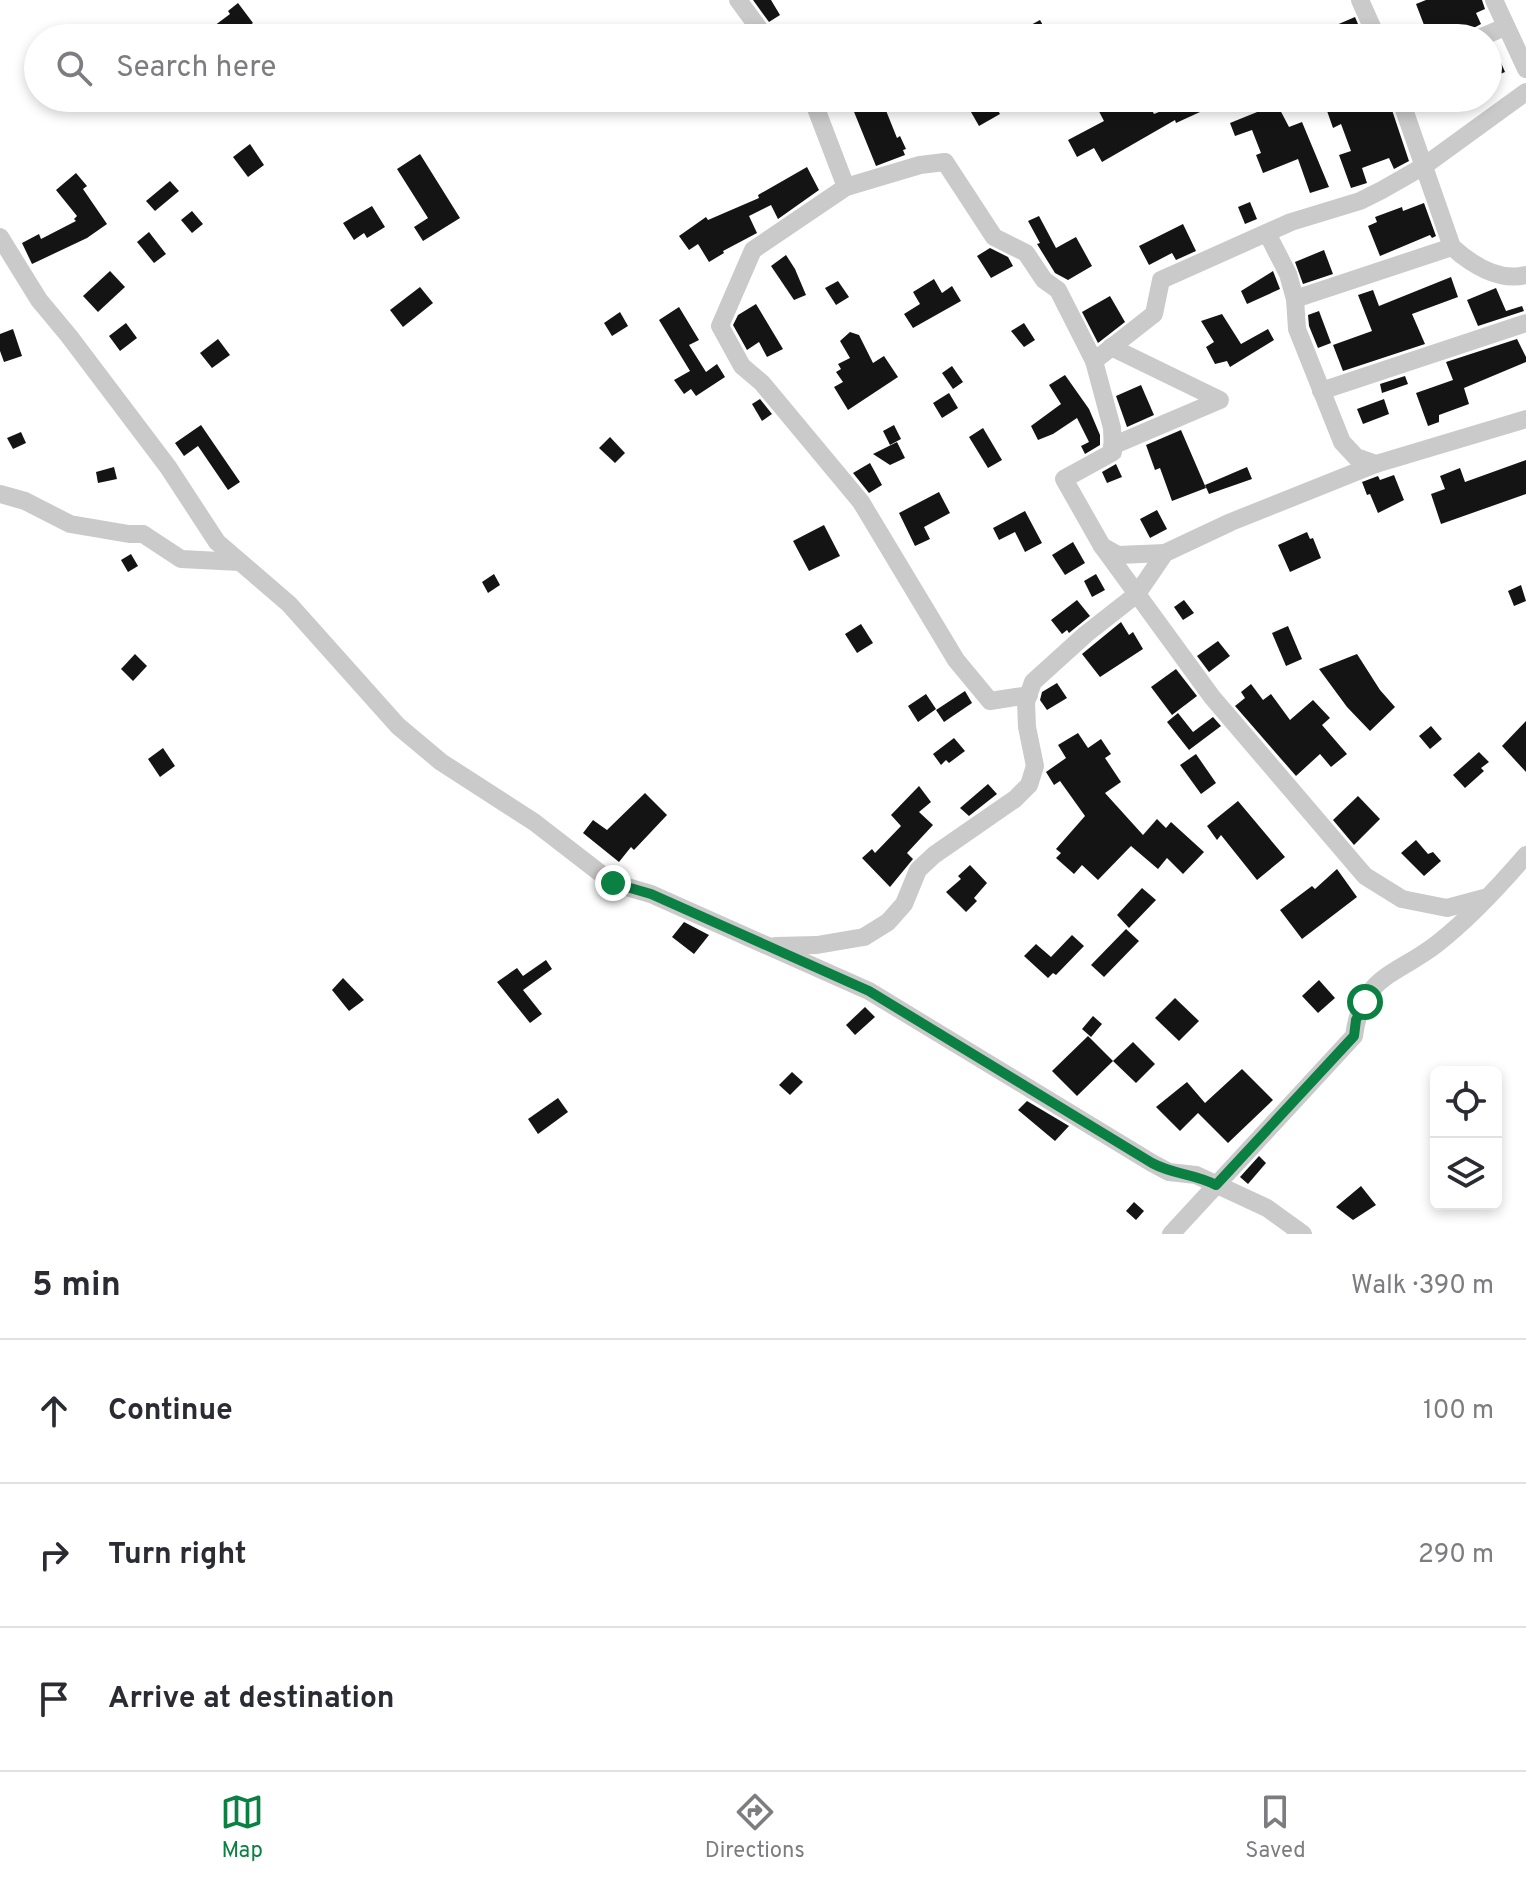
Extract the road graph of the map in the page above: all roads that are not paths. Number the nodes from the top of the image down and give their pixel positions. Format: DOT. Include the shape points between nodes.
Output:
graph roads {
  1 [pos="738,0"];
  2 [pos="1360,0"];
  3 [pos="1494,0"];
  4 [pos="756,24"];
  5 [pos="1371,24"];
  6 [pos="1505,27"];
  7 [pos="1502,28"];
  8 [pos="1526,69"];
  9 [pos="1526,92"];
  10 [pos="1502,109"];
  11 [pos="817,112"];
  12 [pos="1405,112"];
  13 [pos="1498,112"];
  14 [pos="1424,166"];
  15 [pos="846,187"];
  16 [pos="1267,233"];
  17 [pos="0,237"];
  18 [pos="1452,247"];
  19 [pos="1526,275"];
  20 [pos="1295,299"];
  21 [pos="1526,323"];
  22 [pos="1111,347"];
  23 [pos="1094,361"];
  24 [pos="1321,391"];
  25 [pos="1526,419"];
  26 [pos="1112,446"];
  27 [pos="1376,464"];
  28 [pos="0,494"];
  29 [pos="1102,546"];
  30 [pos="1165,553"];
  31 [pos="240,562"];
  32 [pos="1137,594"];
  33 [pos="1029,695"];
  34 [pos="1526,855"];
  35 [pos="1484,898"];
  36 [pos="769,947"];
  37 [pos="1216,1185"];
  38 [pos="1178,1232"];
  39 [pos="1303,1234"];
  1 -- 4 [label="street"];
  2 -- 5 [label="street"];
  3 -- 6 [label="street"];
  6 -- 7 [label="street"];
  6 -- 8 [label="street"];
  9 -- 10 [label="street"];
  11 -- 15 [label="street"];
  12 -- 14 [label="street"];
  13 -- 14 [label="street"];
  14 -- 16 [label="street" via="1360,201"];
  14 -- 18 [label="street"];
  15 -- 23 [label="street" via="945,162 994,237 1026,253 1044,280 1058,290"];
  15 -- 33 [label="street" via="753,250 720,326 742,366 861,502 956,660 990,701"];
  16 -- 20 [label="street"];
  16 -- 22 [label="street" via="1161,280 1154,314"];
  17 -- 31 [label="street" via="39,300 168,467 217,542"];
  18 -- 19 [label="street" via="1470,264 1506,276"];
  18 -- 20 [label="street"];
  20 -- 24 [label="street" via="1297,329"];
  21 -- 24 [label="street"];
  22 -- 23 [label="street"];
  22 -- 26 [label="street" via="1220,400"];
  23 -- 26 [label="street"];
  24 -- 27 [label="street" via="1342,442 1356,457"];
  25 -- 27 [label="street"];
  26 -- 29 [label="street" via="1113,452 1064,479"];
  27 -- 30 [label="street"];
  28 -- 31 [label="street" via="70,524 143,534 181,559"];
  29 -- 30 [label="street" via="1118,555"];
  29 -- 32 [label="street"];
  30 -- 32 [label="street"];
  31 -- 36 [label="street" via="289,604 398,726 441,762 534,822 613,883 651,894"];
  32 -- 33 [label="street" via="1033,682"];
  32 -- 35 [label="street" via="1212,697 1365,876 1402,899 1447,908"];
  33 -- 36 [label="street" via="1027,727 1035,766 1029,785 1015,799 934,855 918,870 904,904 864,937"];
  34 -- 35 [label="street"];
  35 -- 37 [label="street" via="1437,944 1378,982 1356,1020 1354,1036"];
  36 -- 37 [label="street" via="869,991 1152,1163"];
  37 -- 38 [label="street"];
  37 -- 39 [label="street" via="1267,1208"];
}
